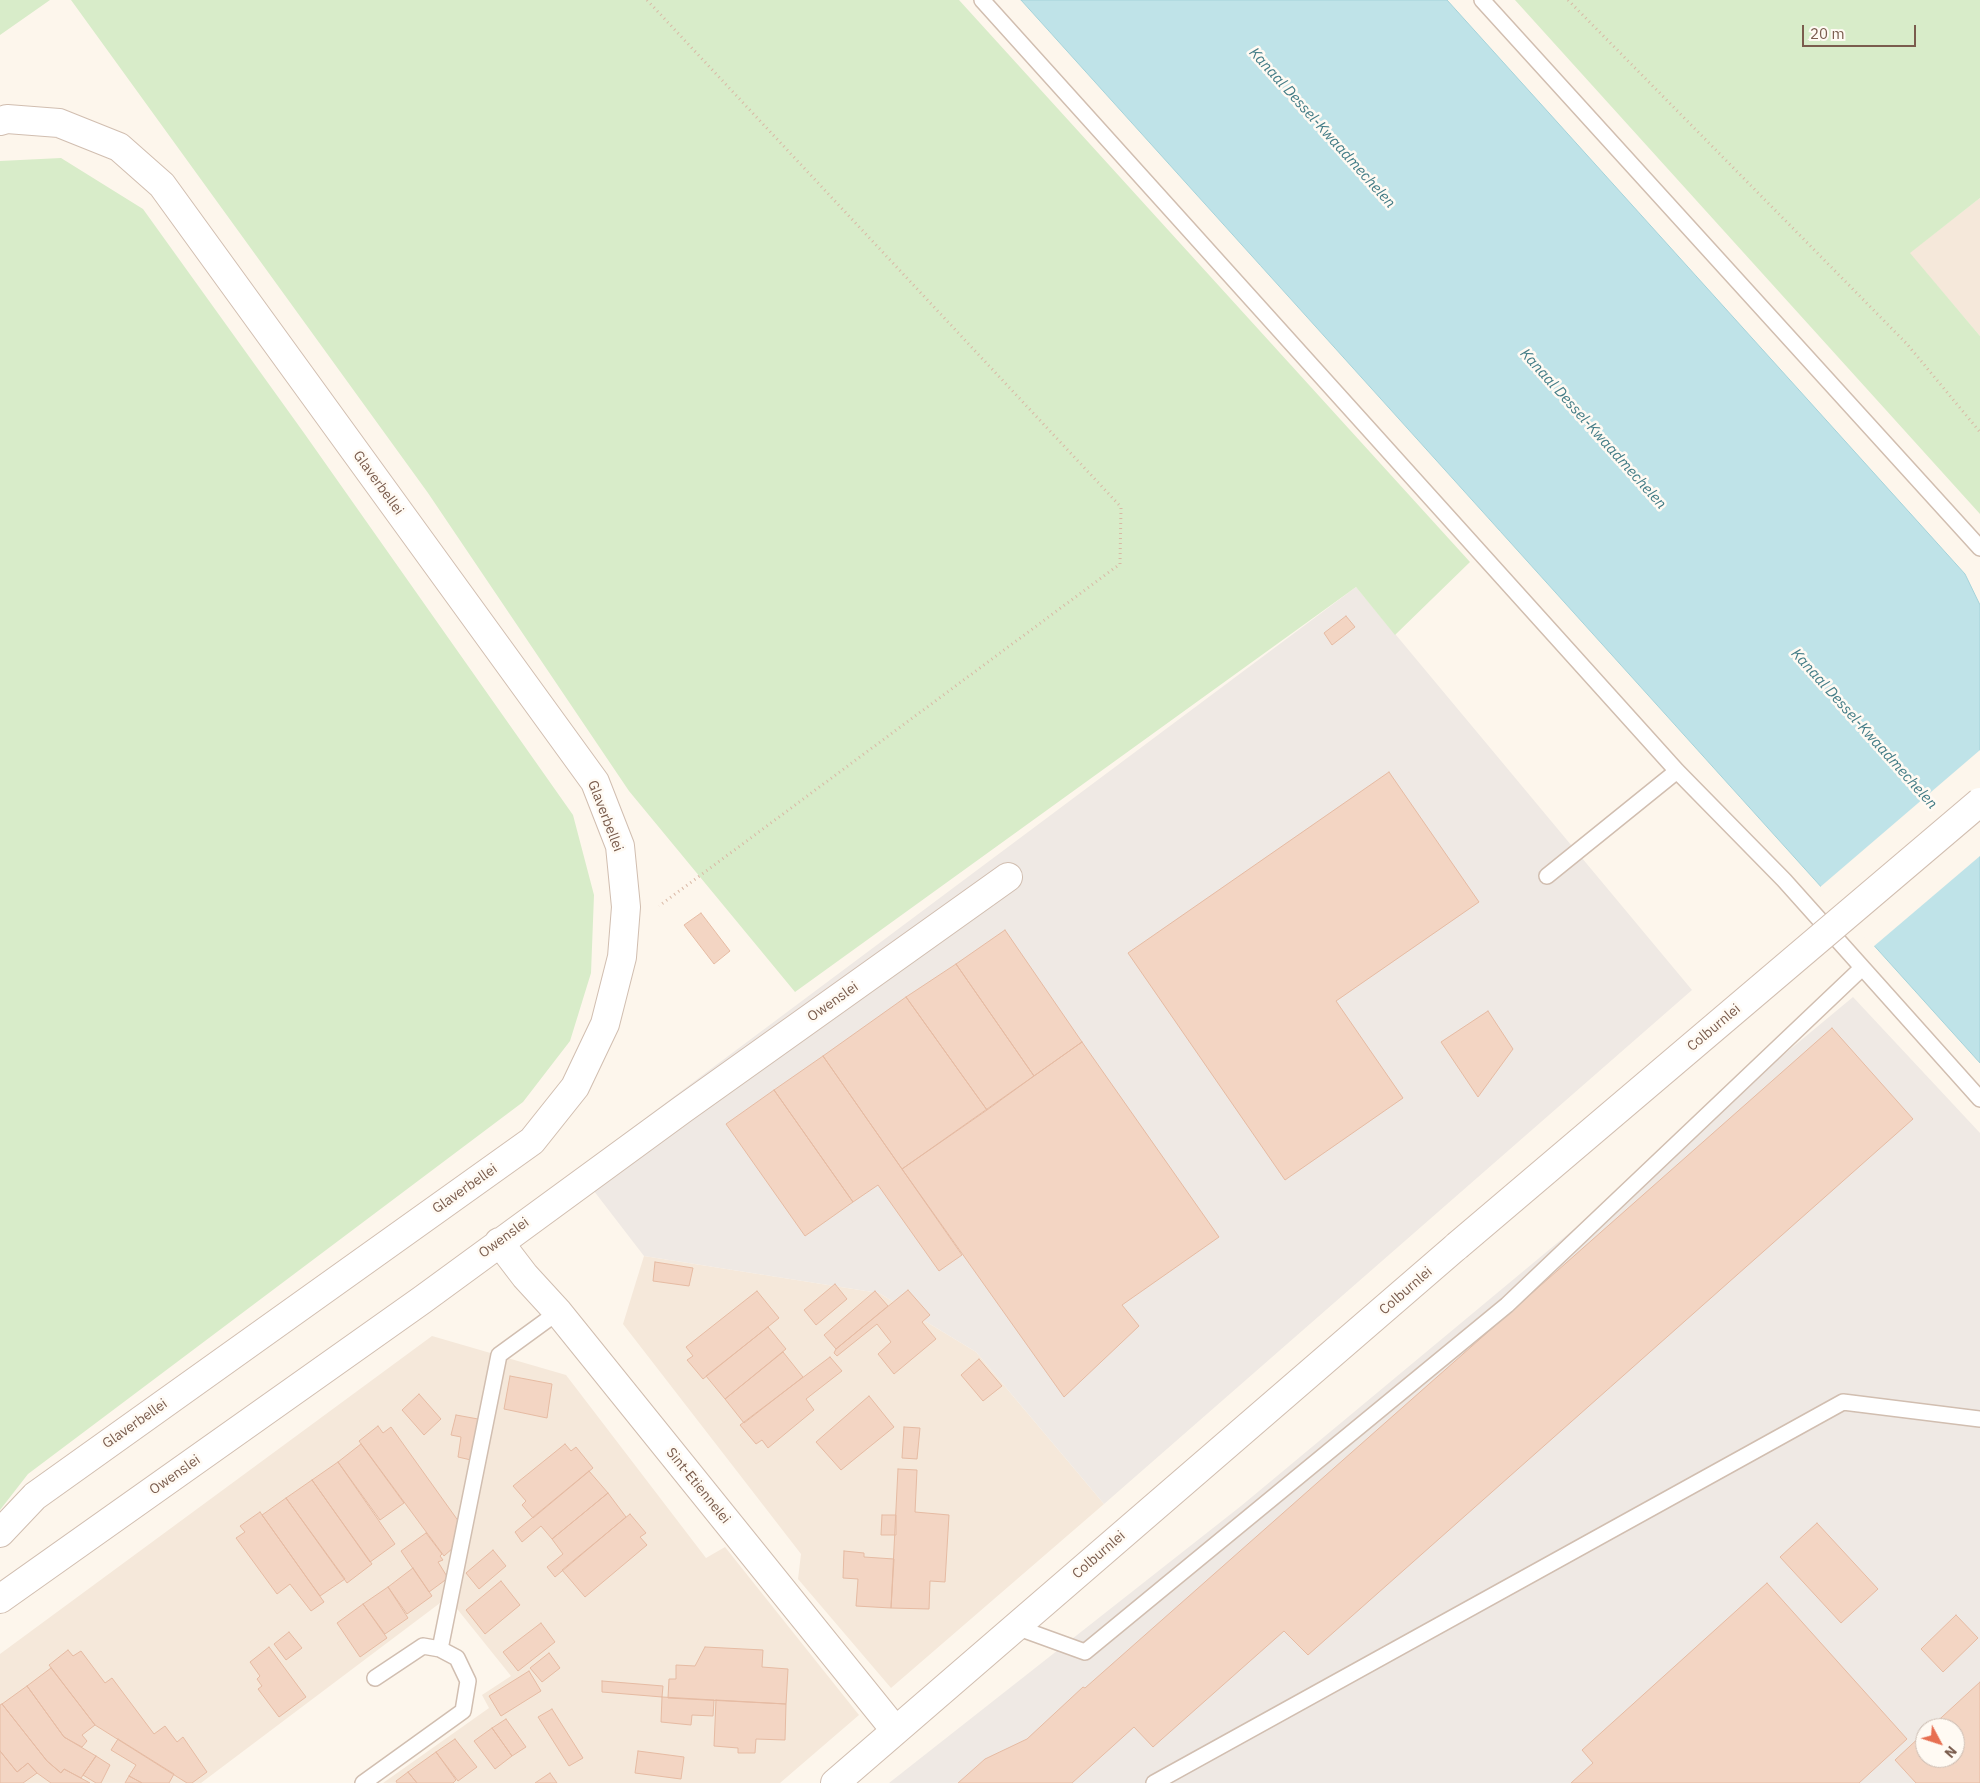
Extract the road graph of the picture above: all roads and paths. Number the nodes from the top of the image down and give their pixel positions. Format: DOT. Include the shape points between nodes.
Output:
graph roads {
  1 [pos="647,0"];
  2 [pos="982,0"];
  3 [pos="1482,0"];
  4 [pos="1568,0"];
  5 [pos="0,121"];
  6 [pos="1980,432"];
  7 [pos="1980,548"];
  8 [pos="1677,771"];
  9 [pos="1980,802"];
  10 [pos="1547,876"];
  11 [pos="1008,877"];
  12 [pos="624,932"];
  13 [pos="1862,968"];
  14 [pos="1980,1099"];
  15 [pos="499,1242"];
  16 [pos="558,1312"];
  17 [pos="1980,1418"];
  18 [pos="0,1534"];
  19 [pos="0,1599"];
  20 [pos="1016,1627"];
  21 [pos="440,1649"];
  22 [pos="375,1678"];
  23 [pos="895,1730"];
  24 [pos="846,1780"];
  25 [pos="363,1783"];
  26 [pos="1154,1783"];
  1 -- 12 [label="path" via="1121,507 1120,564"];
  2 -- 8 [label="lane"];
  3 -- 7 [label="lane"];
  4 -- 6 [label="path" via="1907,344"];
  5 -- 12 [label="street, Glaverbellei" via="59,123 119,147 162,185 595,782 620,846 626,907"];
  8 -- 10 [label="lane"];
  8 -- 13 [label="lane" via="1784,880"];
  9 -- 20 [label="street, Colburnlei, bridge" via="1457,1246"];
  11 -- 15 [label="street, Owenslei"];
  12 -- 18 [label="street, Glaverbellei" via="622,956 605,1024 575,1087 532,1142 35,1496"];
  13 -- 14 [label="lane"];
  13 -- 20 [label="lane" via="1507,1305 1085,1652"];
  15 -- 16 [label="street, Sint-Etiennelei"];
  15 -- 19 [label="street, Owenslei"];
  16 -- 21 [label="lane" via="499,1355"];
  16 -- 23 [label="street, Sint-Etiennelei"];
  17 -- 26 [label="lane" via="1844,1402"];
  20 -- 23 [label="street, Colburnlei"];
  21 -- 22 [label="lane" via="424,1646"];
  21 -- 25 [label="lane" via="457,1658 468,1681 463,1711"];
  23 -- 24 [label="street, Colburnlei"];
}
